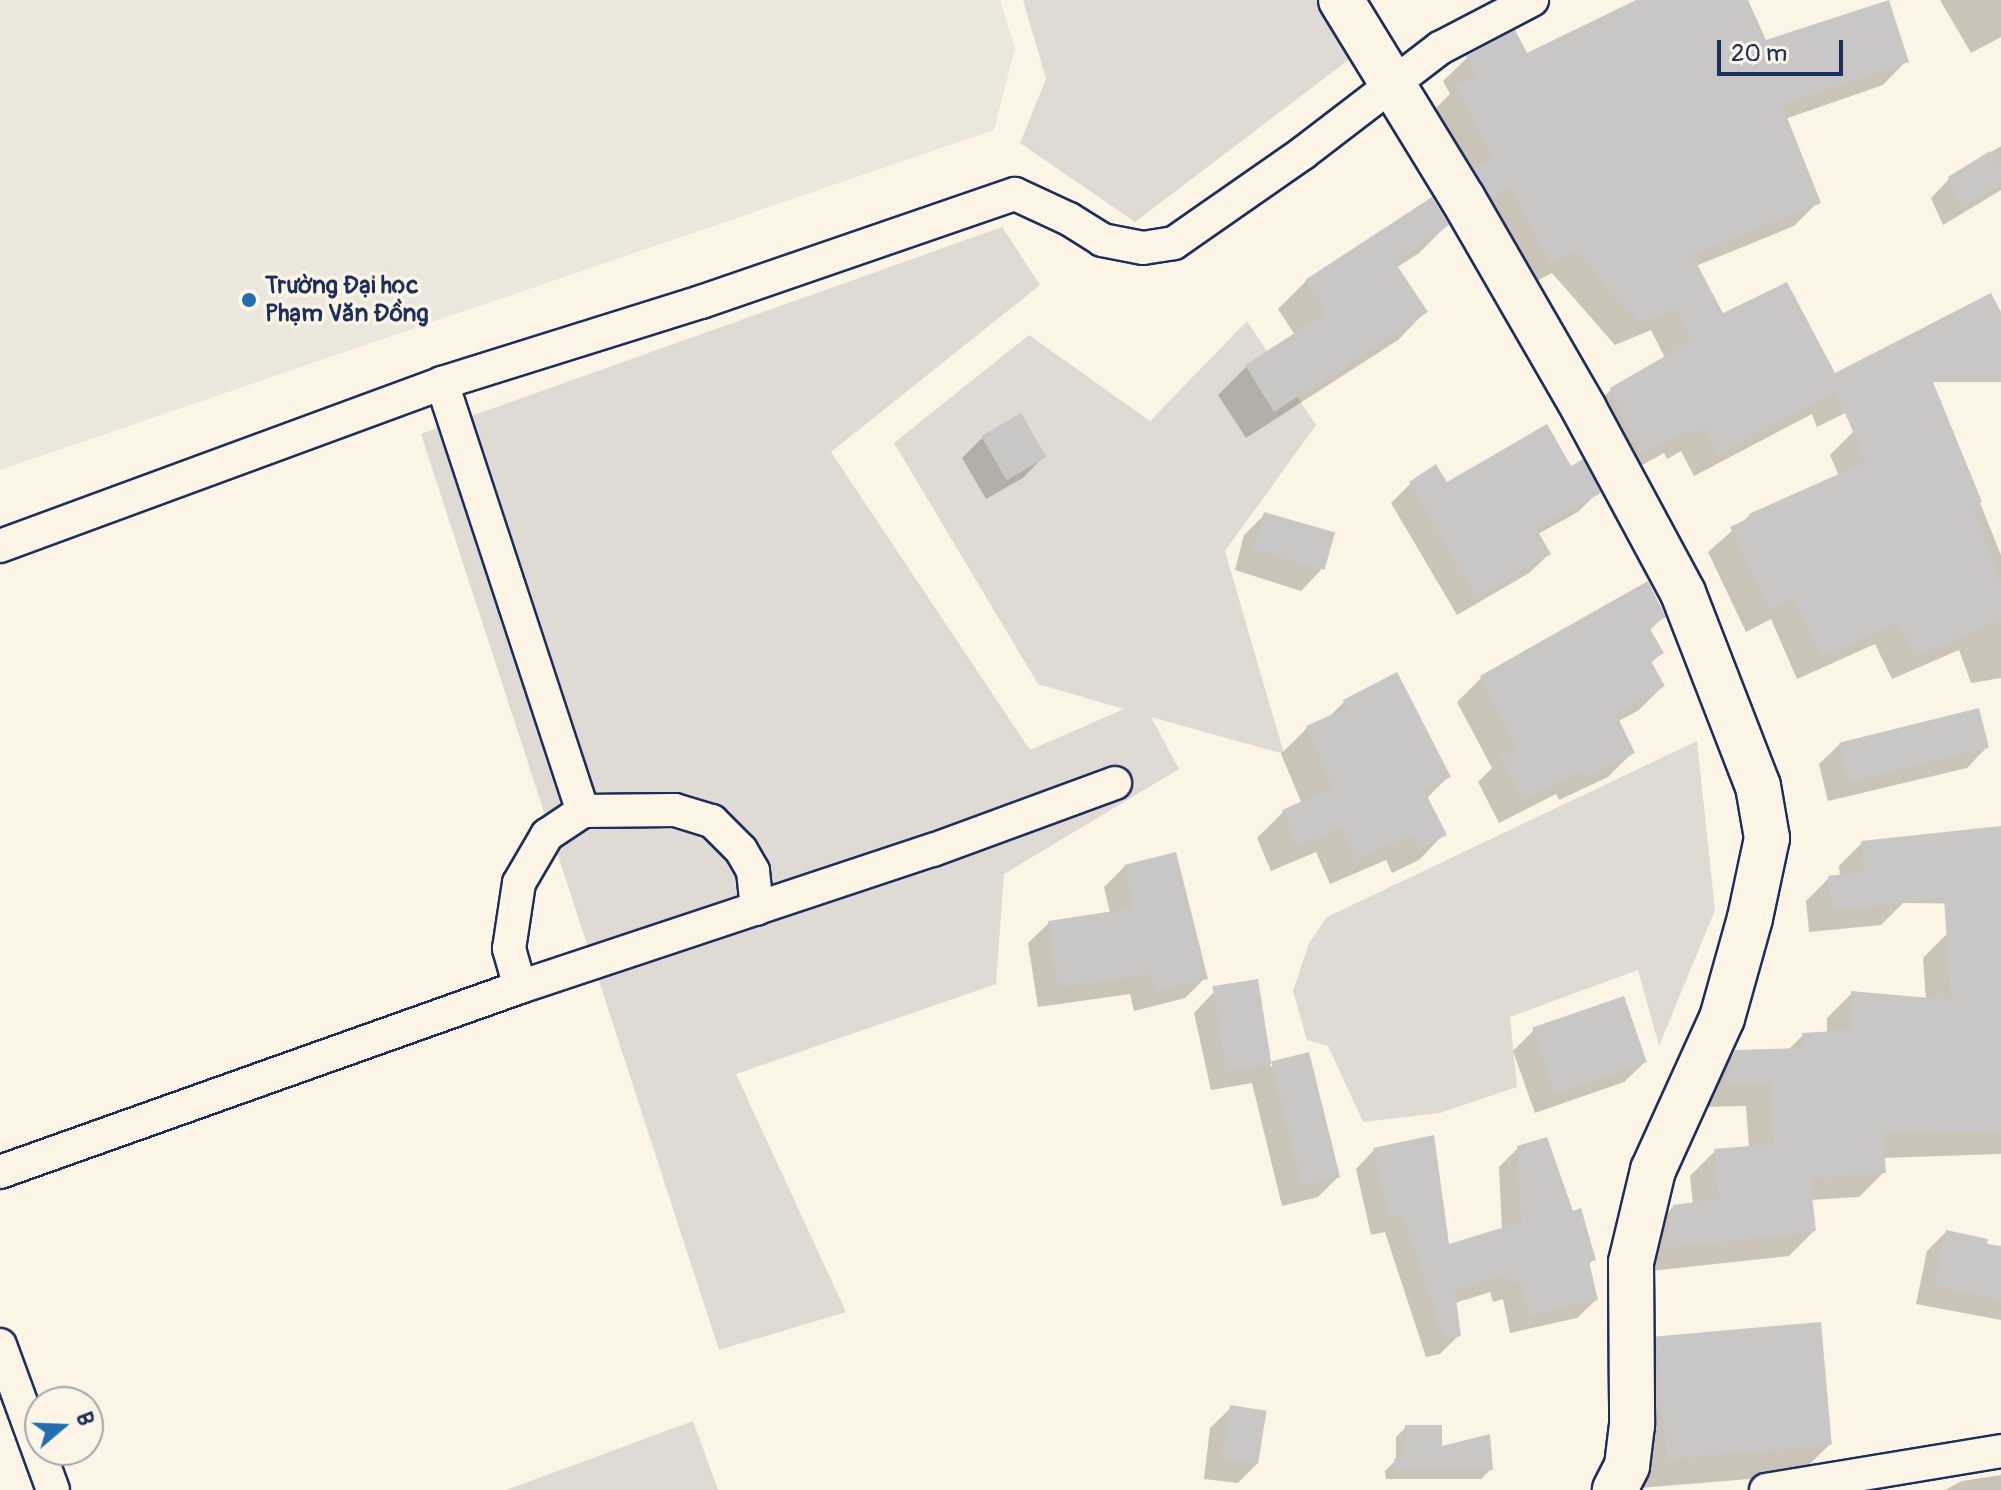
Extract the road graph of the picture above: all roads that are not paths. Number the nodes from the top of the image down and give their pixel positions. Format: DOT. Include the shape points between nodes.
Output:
graph roads {
  1 [pos="1341,0"];
  2 [pos="1532,0"];
  3 [pos="1393,87"];
  4 [pos="442,383"];
  5 [pos="0,546"];
  6 [pos="1115,783"];
  7 [pos="583,811"];
  8 [pos="757,909"];
  9 [pos="520,987"];
  10 [pos="0,1172"];
  11 [pos="0,1345"];
  12 [pos="2001,1451"];
  13 [pos="53,1490"];
  14 [pos="1615,1490"];
  15 [pos="1766,1490"];
  1 -- 3 [label="street"];
  2 -- 3 [label="street" via="1440,48"];
  3 -- 4 [label="street" via="1174,243 1143,248 1102,240 1015,194 701,302"];
  3 -- 14 [label="street" via="1576,395 1683,593 1758,786 1767,838 1722,1018 1653,1170 1631,1262 1632,1425 1627,1466"];
  4 -- 5 [label="street"];
  4 -- 7 [label="street"];
  6 -- 8 [label="street"];
  7 -- 8 [label="street" via="675,810 712,821 741,850 753,871"];
  7 -- 9 [label="street" via="547,835 519,883 509,949"];
  8 -- 9 [label="street"];
  9 -- 10 [label="street"];
  11 -- 13 [label="street"];
  12 -- 15 [label="street"];
}
